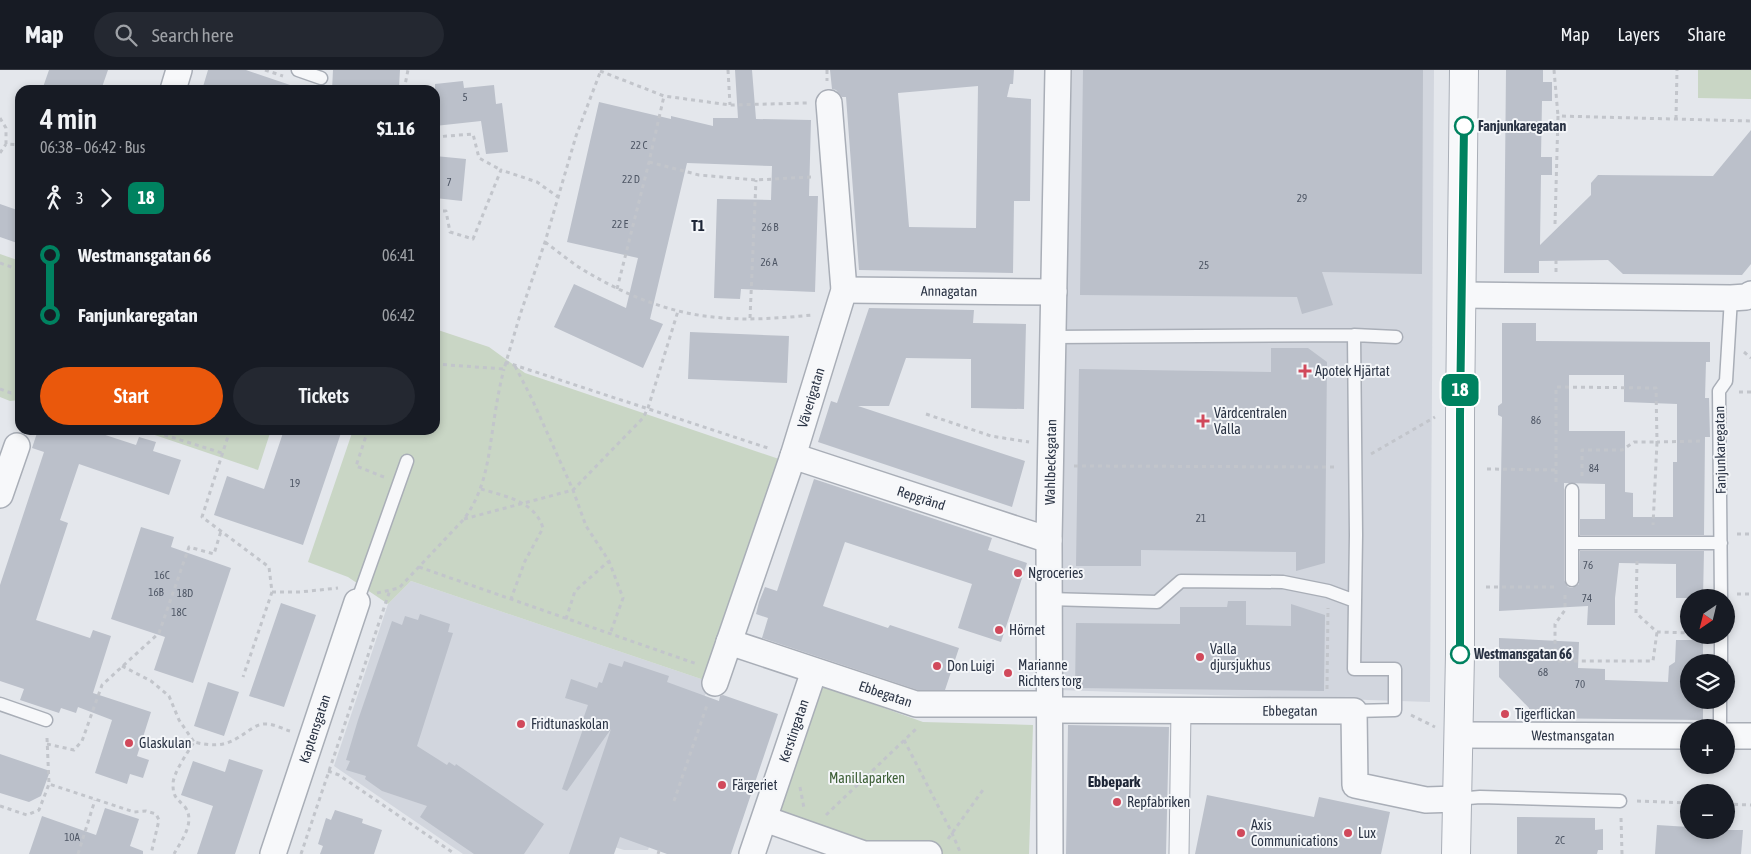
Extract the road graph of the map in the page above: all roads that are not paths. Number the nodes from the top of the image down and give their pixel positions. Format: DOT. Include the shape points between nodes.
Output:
graph roads {
  1 [pos="180,70"];
  2 [pos="298,70"];
  3 [pos="1058,70"];
  4 [pos="1464,70"];
  5 [pos="324,83"];
  6 [pos="175,85"];
  7 [pos="829,103"];
  8 [pos="1054,292"];
  9 [pos="1462,295"];
  10 [pos="1741,296"];
  11 [pos="841,301"];
  12 [pos="1354,335"];
  13 [pos="1053,337"];
  14 [pos="1396,337"];
  15 [pos="17,446"];
  16 [pos="793,456"];
  17 [pos="407,460"];
  18 [pos="1572,490"];
  19 [pos="0,495"];
  20 [pos="1049,540"];
  21 [pos="1572,542"];
  22 [pos="1721,543"];
  23 [pos="1572,580"];
  24 [pos="1721,589"];
  25 [pos="351,595"];
  26 [pos="1048,599"];
  27 [pos="1355,601"];
  28 [pos="729,642"];
  29 [pos="814,671"];
  30 [pos="716,677"];
  31 [pos="0,704"];
  32 [pos="1048,707"];
  33 [pos="1181,710"];
  34 [pos="1354,711"];
  35 [pos="46,720"];
  36 [pos="1447,731"];
  37 [pos="1680,736"];
  38 [pos="1735,736"];
  39 [pos="1751,736"];
  40 [pos="1457,799"];
  41 [pos="1620,801"];
  42 [pos="765,819"];
  43 [pos="273,854"];
  44 [pos="752,854"];
  45 [pos="929,854"];
  46 [pos="1050,854"];
  47 [pos="1179,854"];
  48 [pos="1456,854"];
  1 -- 6 [label="street"];
  2 -- 5 [label="lane"];
  3 -- 8 [label="street, Wahlbecksgatan"];
  4 -- 9 [label="street"];
  7 -- 11 [label="street, Väverigatan"];
  8 -- 11 [label="street, Annagatan"];
  8 -- 13 [label="street, Wahlbecksgatan"];
  9 -- 10 [label="street, Fanjunkaregatan"];
  9 -- 36 [label="street"];
  10 -- 22 [label="lane, Fanjunkaregatan" via="1726,382 1719,391"];
  11 -- 16 [label="street, Väverigatan"];
  12 -- 13 [label="lane"];
  12 -- 14 [label="lane"];
  12 -- 27 [label="lane"];
  13 -- 20 [label="street, Wahlbecksgatan"];
  15 -- 19 [label="street"];
  16 -- 20 [label="street, Repgränd"];
  16 -- 28 [label="street, Väverigatan"];
  17 -- 25 [label="lane"];
  18 -- 21 [label="lane"];
  20 -- 26 [label="street, Wahlbecksgatan"];
  21 -- 22 [label="lane"];
  21 -- 23 [label="lane"];
  22 -- 24 [label="lane"];
  25 -- 43 [label="street, Kaptensgatan" via="312,738"];
  26 -- 27 [label="lane" via="1157,602 1181,581 1283,582 1328,591"];
  26 -- 32 [label="street, Wahlbecksgatan"];
  27 -- 34 [label="lane" via="1354,669 1395,668 1396,710"];
  28 -- 29 [label="street, Ebbegatan"];
  28 -- 30 [label="street, Väverigatan"];
  29 -- 32 [label="street, Ebbegatan" via="916,704"];
  29 -- 42 [label="street, Kerstingatan"];
  31 -- 35 [label="lane"];
  32 -- 33 [label="street, Ebbegatan"];
  32 -- 46 [label="street, Wahlbecksgatan"];
  33 -- 34 [label="street, Ebbegatan"];
  33 -- 47 [label="street"];
  34 -- 40 [label="street" via="1355,785 1426,800"];
  36 -- 37 [label="street, Westmansgatan"];
  36 -- 40 [label="street"];
  38 -- 39 [label="street"];
  40 -- 41 [label="lane"];
  40 -- 48 [label="street"];
  42 -- 44 [label="street, Kerstingatan"];
  42 -- 45 [label="street" via="864,854"];
}
